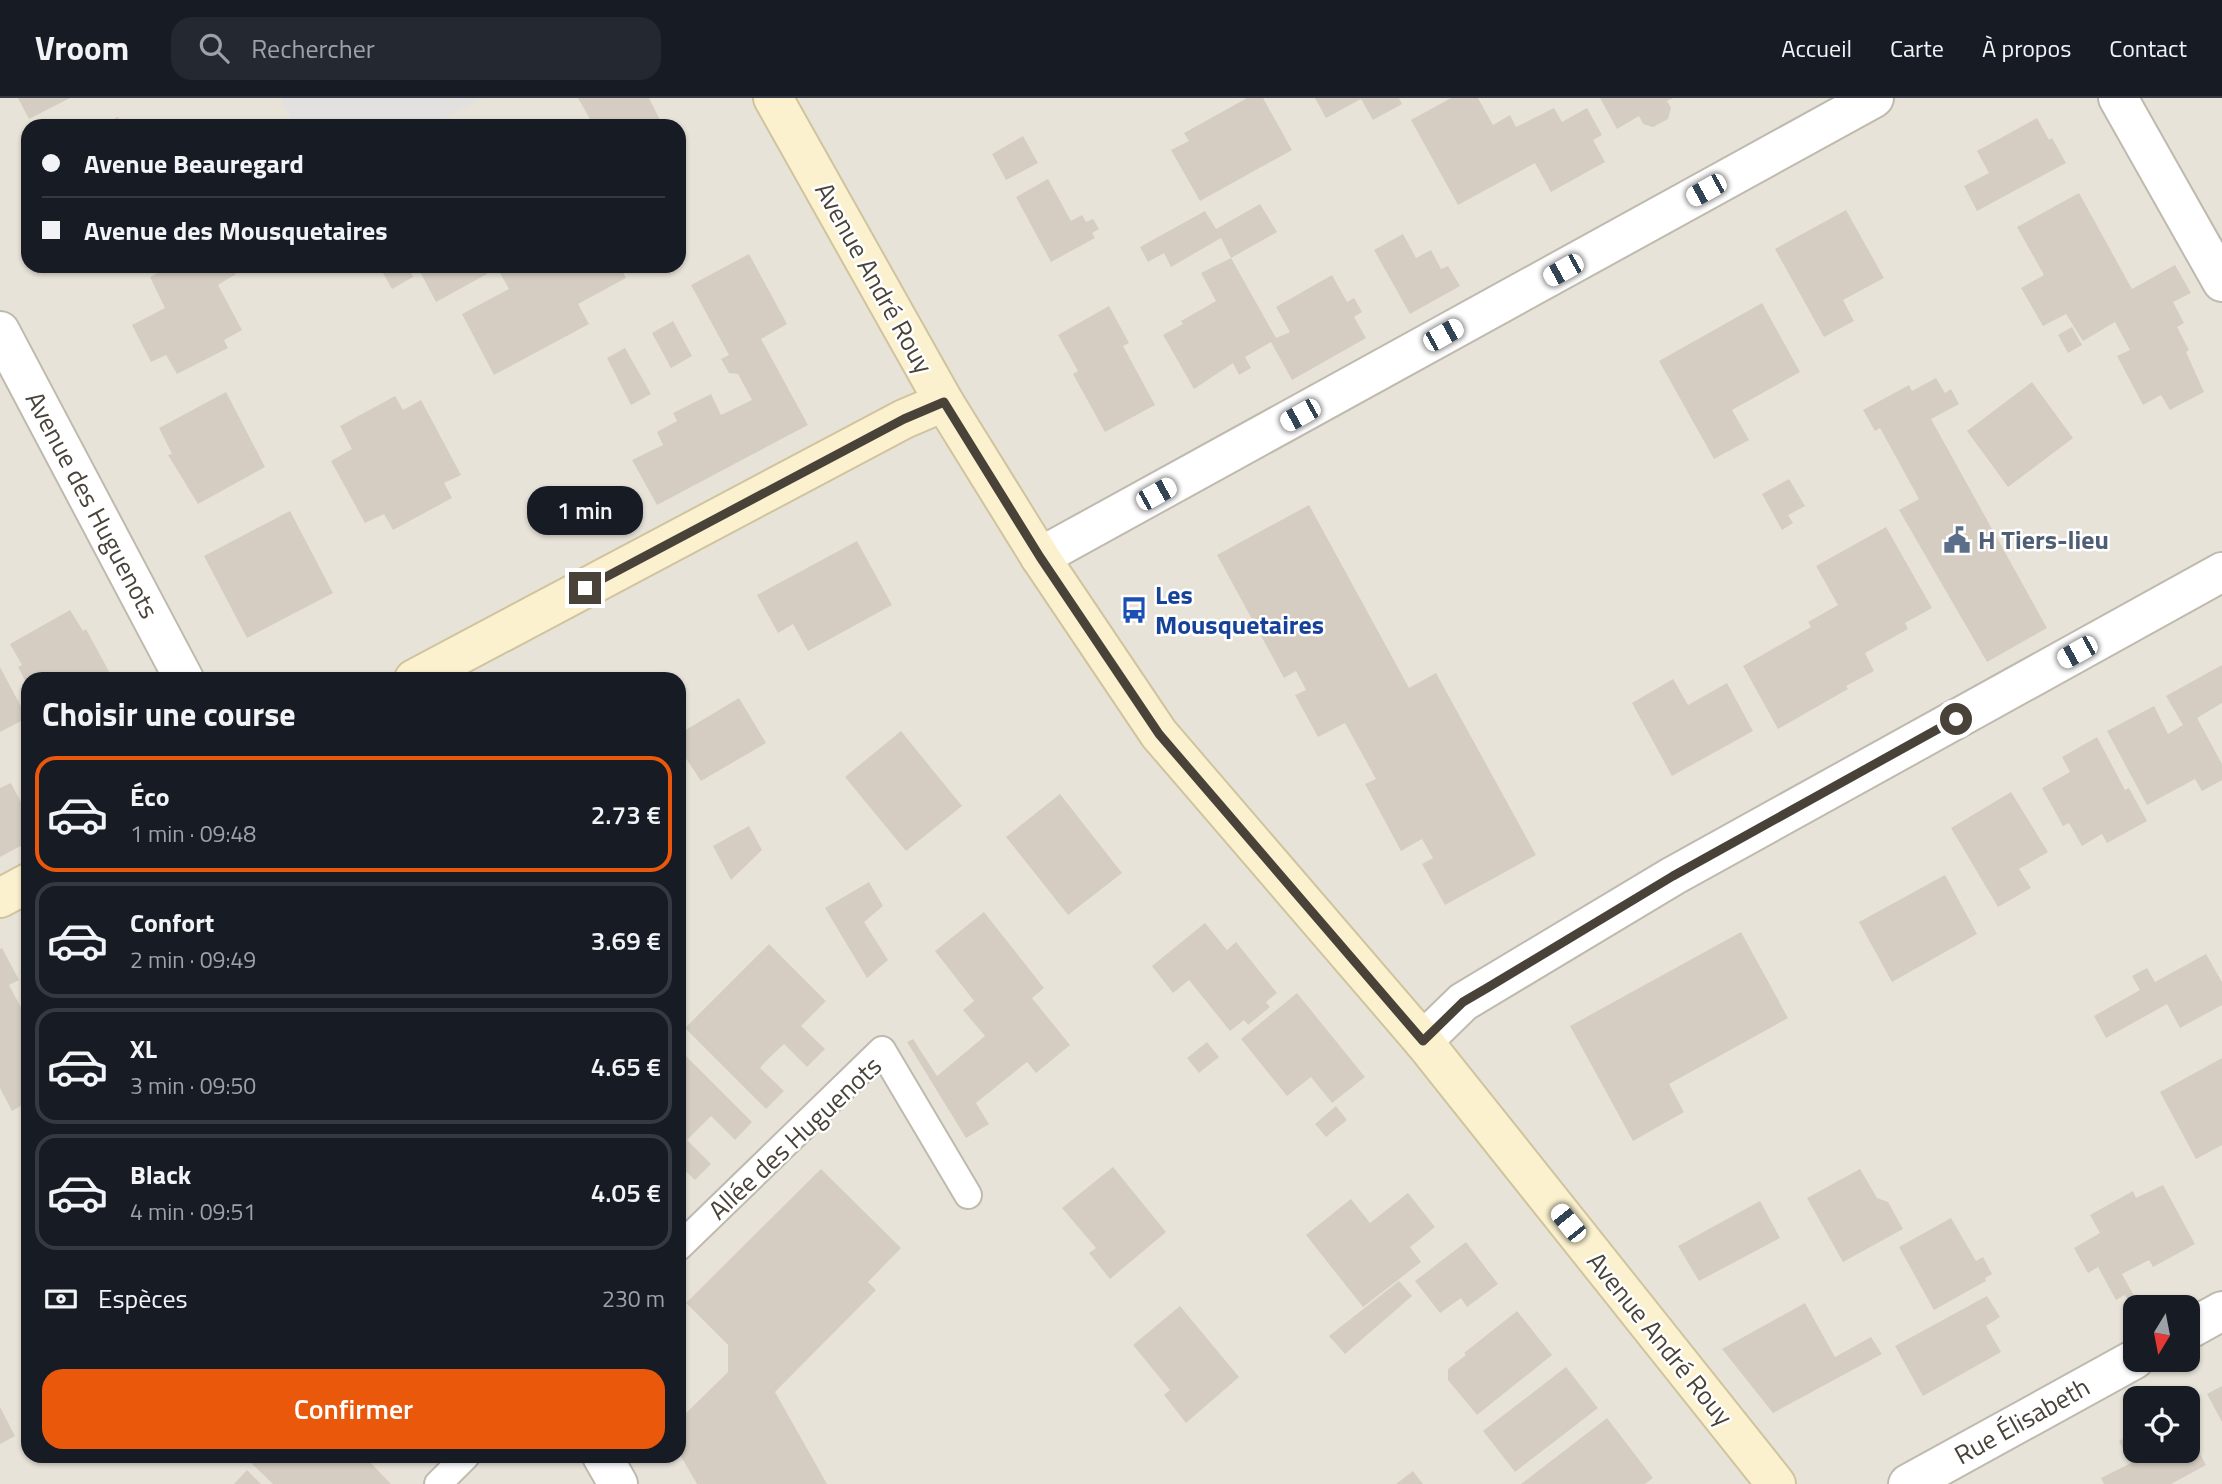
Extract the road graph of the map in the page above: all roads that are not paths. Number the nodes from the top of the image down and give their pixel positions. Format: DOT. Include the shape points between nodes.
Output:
graph roads {
  1 [pos="773,98"];
  2 [pos="1874,98"];
  3 [pos="2118,98"];
  4 [pos="2222,282"];
  5 [pos="0,331"];
  6 [pos="944,402"];
  7 [pos="1040,557"];
  8 [pos="2222,572"];
  9 [pos="180,672"];
  10 [pos="427,672"];
  11 [pos="21,887"];
  12 [pos="0,898"];
  13 [pos="1423,1041"];
  14 [pos="968,1195"];
  15 [pos="686,1240"];
  16 [pos="2222,1311"];
  17 [pos="2200,1323"];
  18 [pos="2123,1366"];
  19 [pos="459,1463"];
  20 [pos="606,1463"];
  21 [pos="438,1484"];
  22 [pos="618,1484"];
  23 [pos="1776,1484"];
  24 [pos="1908,1484"];
  1 -- 6 [label="main road, Avenue André Rouy"];
  2 -- 7 [label="street"];
  3 -- 4 [label="street"];
  5 -- 9 [label="street, Avenue des Huguenots"];
  6 -- 7 [label="main road, Avenue André Rouy"];
  6 -- 10 [label="main road"];
  7 -- 13 [label="main road, Avenue André Rouy" via="1159,734"];
  8 -- 13 [label="street" via="1673,876 1463,1002"];
  11 -- 12 [label="main road"];
  13 -- 23 [label="main road, Avenue André Rouy"];
  14 -- 15 [label="lane, Allée des Huguenots" via="883,1050"];
  16 -- 17 [label="street"];
  18 -- 24 [label="street, Rue Élisabeth"];
  19 -- 21 [label="lane"];
  20 -- 22 [label="street"];
}
